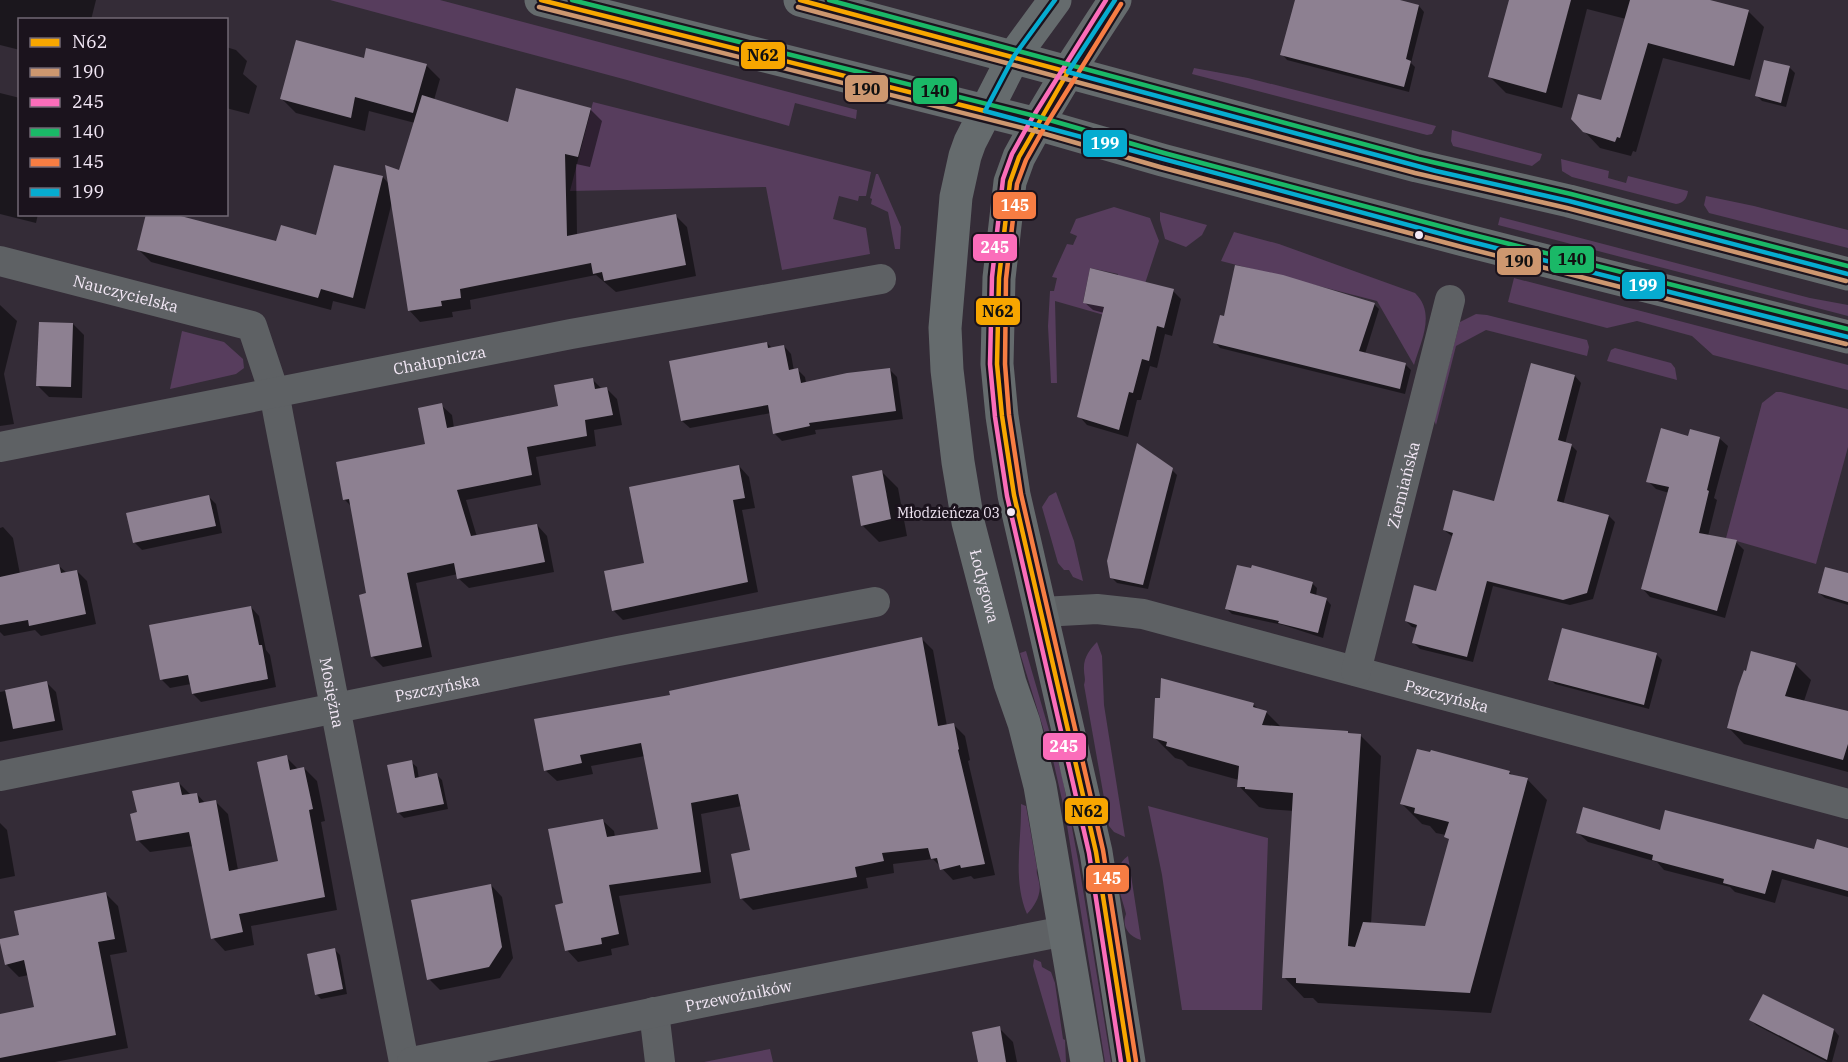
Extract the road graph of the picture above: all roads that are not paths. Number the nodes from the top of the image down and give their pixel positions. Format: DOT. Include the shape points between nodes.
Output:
graph roads {
  1 [pos="541,0"];
  2 [pos="800,0"];
  3 [pos="1055,0"];
  4 [pos="1115,0"];
  5 [pos="1014,56"];
  6 [pos="1068,72"];
  7 [pos="985,111"];
  8 [pos="1037,124"];
  9 [pos="0,261"];
  10 [pos="1848,274"];
  11 [pos="881,279"];
  12 [pos="1450,300"];
  13 [pos="252,326"];
  14 [pos="1848,337"];
  15 [pos="274,392"];
  16 [pos="0,447"];
  17 [pos="874,602"];
  18 [pos="1042,612"];
  19 [pos="1356,671"];
  20 [pos="335,708"];
  21 [pos="0,776"];
  22 [pos="1848,804"];
  23 [pos="1065,931"];
  24 [pos="654,1012"];
  25 [pos="404,1062"];
  26 [pos="412,1062"];
  27 [pos="660,1062"];
  28 [pos="1087,1062"];
  29 [pos="1129,1062"];
  1 -- 7 [label="main road"];
  2 -- 5 [label="main road"];
  3 -- 5 [label="main road, Łodygowa"];
  4 -- 6 [label="main road"];
  5 -- 6 [label="main road"];
  5 -- 7 [label="main road, Łodygowa"];
  6 -- 8 [label="main road"];
  6 -- 10 [label="main road" via="1436,171 1569,201"];
  7 -- 8 [label="main road"];
  7 -- 23 [label="main road, Łodygowa" via="965,156 956,197 945,328 946,370 968,522 1040,786"];
  8 -- 14 [label="main road" via="1464,240"];
  8 -- 18 [label="main road" via="1018,157 1009,192 999,278 997,364 1014,495"];
  9 -- 13 [label="street, Nauczycielska"];
  11 -- 15 [label="street, Chałupnicza" via="571,333"];
  12 -- 19 [label="street, Ziemiańska"];
  13 -- 15 [label="street, Mosiężna"];
  15 -- 16 [label="street, Chałupnicza"];
  15 -- 20 [label="street, Mosiężna"];
  17 -- 20 [label="street, Pszczyńska"];
  18 -- 19 [label="street, Pszczyńska" via="1097,609 1143,614"];
  18 -- 29 [label="main road" via="1096,852"];
  19 -- 22 [label="street, Pszczyńska"];
  20 -- 21 [label="street, Pszczyńska"];
  20 -- 25 [label="street, Mosiężna"];
  23 -- 24 [label="street, Przewoźników"];
  23 -- 28 [label="main road, Łodygowa"];
  24 -- 26 [label="street, Przewoźników"];
  24 -- 27 [label="street"];
}
